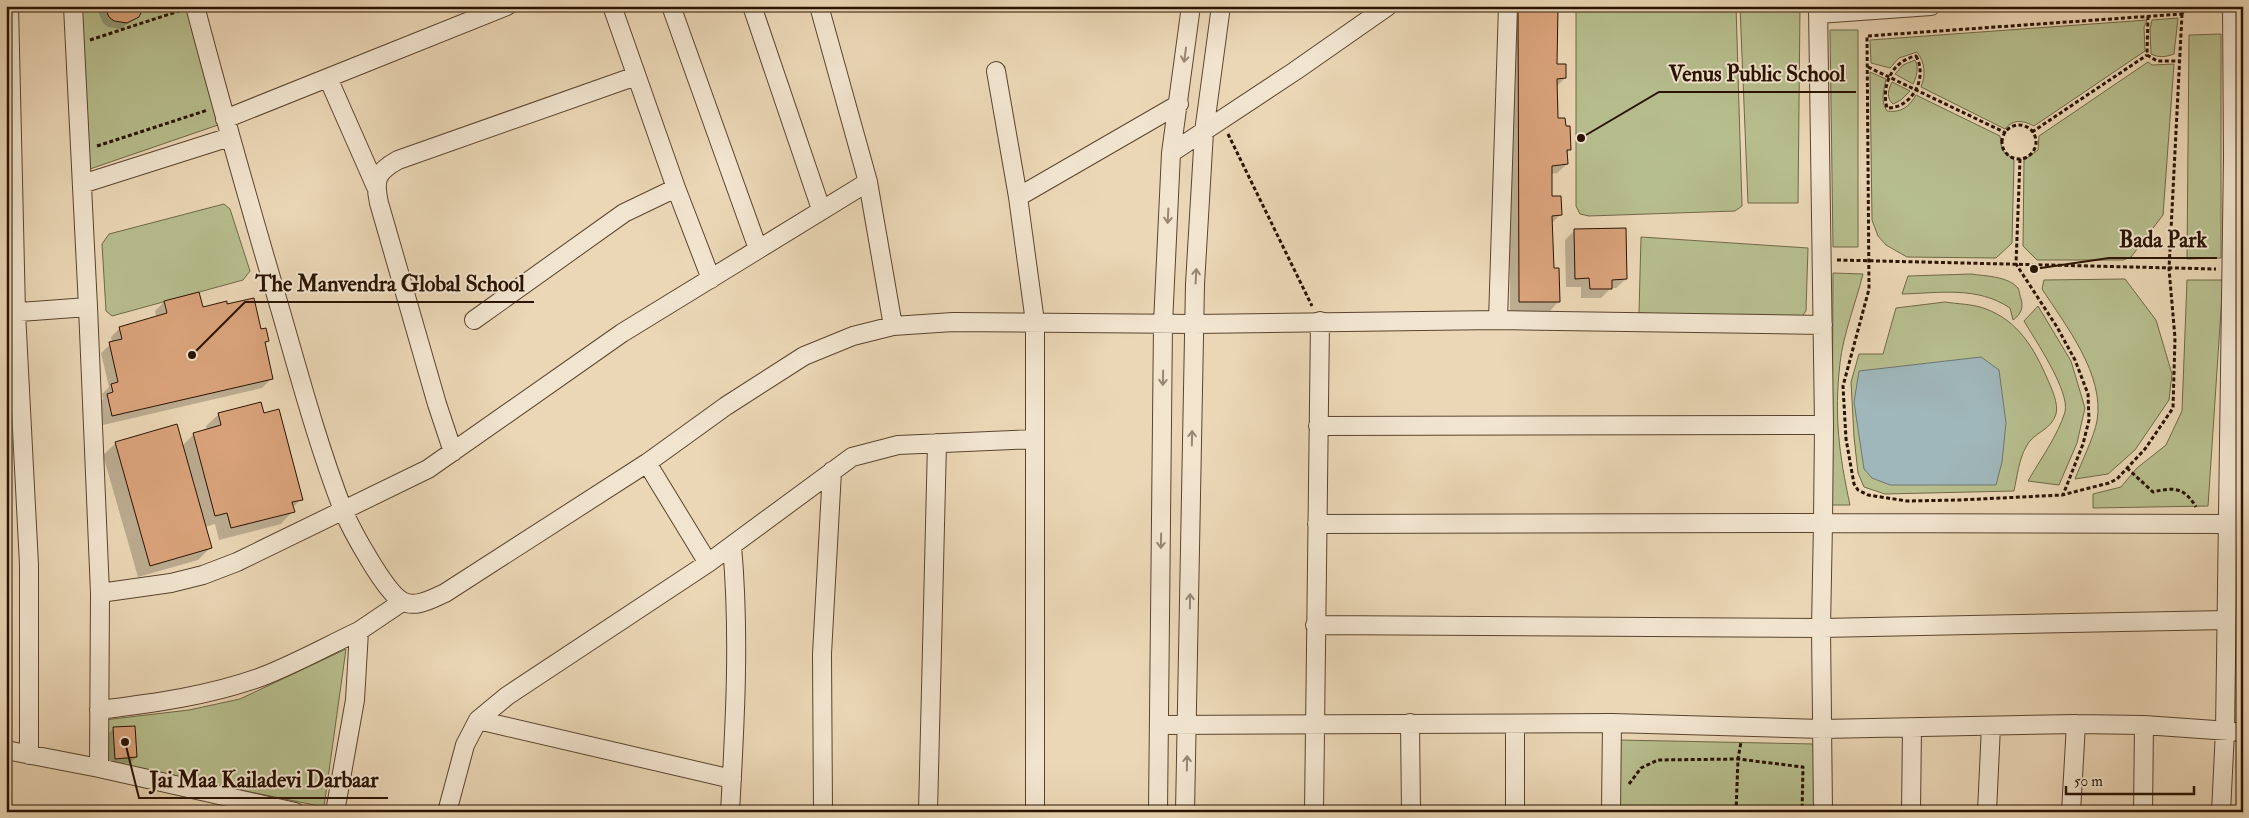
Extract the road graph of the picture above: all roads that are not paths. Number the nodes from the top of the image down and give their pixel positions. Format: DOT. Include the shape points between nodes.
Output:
graph roads {
  1 [pos="9,6"];
  2 [pos="73,6"];
  3 [pos="507,6"];
  4 [pos="612,6"];
  5 [pos="671,6"];
  6 [pos="752,6"];
  7 [pos="819,6"];
  8 [pos="1191,6"];
  9 [pos="1221,6"];
  10 [pos="1388,6"];
  11 [pos="1508,6"];
  12 [pos="1931,6"];
  13 [pos="2232,6"];
  14 [pos="185,10"];
  15 [pos="1818,10"];
  16 [pos="996,70"];
  17 [pos="636,76"];
  18 [pos="328,78"];
  19 [pos="1178,104"];
  20 [pos="225,119"];
  21 [pos="1204,132"];
  22 [pos="230,137"];
  23 [pos="1171,153"];
  24 [pos="2238,157"];
  25 [pos="868,182"];
  26 [pos="82,184"];
  27 [pos="376,188"];
  28 [pos="676,188"];
  29 [pos="1018,197"];
  30 [pos="821,209"];
  31 [pos="758,250"];
  32 [pos="710,279"];
  33 [pos="88,307"];
  34 [pos="11,312"];
  35 [pos="474,320"];
  36 [pos="1498,320"];
  37 [pos="1034,322"];
  38 [pos="1320,322"];
  39 [pos="1163,324"];
  40 [pos="1194,324"];
  41 [pos="1823,325"];
  42 [pos="893,326"];
  43 [pos="1824,425"];
  44 [pos="1318,426"];
  45 [pos="1035,439"];
  46 [pos="937,443"];
  47 [pos="453,452"];
  48 [pos="647,463"];
  49 [pos="832,471"];
  50 [pos="344,511"];
  51 [pos="1824,523"];
  52 [pos="1317,524"];
  53 [pos="2227,524"];
  54 [pos="732,546"];
  55 [pos="708,564"];
  56 [pos="100,593"];
  57 [pos="402,602"];
  58 [pos="2226,620"];
  59 [pos="1315,625"];
  60 [pos="1821,628"];
  61 [pos="359,631"];
  62 [pos="99,710"];
  63 [pos="478,720"];
  64 [pos="1314,723"];
  65 [pos="1410,723"];
  66 [pos="1515,724"];
  67 [pos="1612,724"];
  68 [pos="2076,724"];
  69 [pos="1160,725"];
  70 [pos="1188,725"];
  71 [pos="2144,725"];
  72 [pos="1991,726"];
  73 [pos="1912,728"];
  74 [pos="1822,729"];
  75 [pos="2225,731"];
  76 [pos="2243,732"];
  77 [pos="6,750"];
  78 [pos="29,755"];
  79 [pos="99,768"];
  80 [pos="732,779"];
  81 [pos="295,812"];
  82 [pos="335,812"];
  83 [pos="447,812"];
  84 [pos="730,812"];
  85 [pos="823,812"];
  86 [pos="928,812"];
  87 [pos="1035,812"];
  88 [pos="1158,812"];
  89 [pos="1185,812"];
  90 [pos="1314,812"];
  91 [pos="1410,812"];
  92 [pos="1515,812"];
  93 [pos="1611,812"];
  94 [pos="1823,812"];
  95 [pos="1911,812"];
  96 [pos="1988,812"];
  97 [pos="2071,812"];
  98 [pos="2143,812"];
  99 [pos="2221,812"];
  1 -- 34 [label="street"];
  2 -- 26 [label="street" via="85,114"];
  3 -- 18 [label="street"];
  4 -- 17 [label="street"];
  5 -- 31 [label="street"];
  6 -- 30 [label="street"];
  7 -- 25 [label="street"];
  8 -- 19 [label="street, one-way"];
  9 -- 21 [label="street"];
  10 -- 21 [label="street"];
  11 -- 36 [label="street"];
  12 -- 15 [label="street"];
  13 -- 24 [label="street"];
  14 -- 20 [label="street" via="213,97"];
  15 -- 41 [label="street"];
  16 -- 29 [label="street"];
  17 -- 27 [label="street" via="398,160 380,173"];
  17 -- 28 [label="street"];
  18 -- 20 [label="street"];
  18 -- 27 [label="street"];
  19 -- 23 [label="street"];
  19 -- 29 [label="street"];
  20 -- 22 [label="street"];
  21 -- 23 [label="street"];
  40 -- 21 [label="street, one-way"];
  22 -- 26 [label="street"];
  22 -- 50 [label="street" via="318,441"];
  23 -- 39 [label="street, one-way"];
  24 -- 53 [label="street" via="2231,269"];
  25 -- 30 [label="street"];
  25 -- 42 [label="street"];
  26 -- 33 [label="street"];
  27 -- 47 [label="street"];
  28 -- 32 [label="street"];
  28 -- 35 [label="street" via="624,213"];
  29 -- 37 [label="street"];
  30 -- 31 [label="street"];
  31 -- 32 [label="street"];
  32 -- 47 [label="street" via="622,332"];
  33 -- 34 [label="street"];
  33 -- 56 [label="street"];
  34 -- 78 [label="street" via="28,565"];
  36 -- 38 [label="street"];
  36 -- 41 [label="street"];
  37 -- 39 [label="street"];
  37 -- 42 [label="street"];
  37 -- 45 [label="street"];
  38 -- 40 [label="street"];
  38 -- 44 [label="street"];
  39 -- 40 [label="street"];
  39 -- 69 [label="street, one-way"];
  70 -- 40 [label="street, one-way"];
  41 -- 43 [label="street"];
  42 -- 48 [label="street" via="853,336 804,356 726,406"];
  43 -- 44 [label="street"];
  43 -- 51 [label="street"];
  44 -- 52 [label="street"];
  45 -- 46 [label="street"];
  45 -- 87 [label="street"];
  46 -- 49 [label="street" via="872,450 852,457"];
  46 -- 86 [label="street"];
  47 -- 50 [label="street" via="428,469"];
  48 -- 55 [label="street"];
  48 -- 57 [label="street" via="445,593 413,604"];
  49 -- 54 [label="street"];
  49 -- 85 [label="street" via="822,654"];
  50 -- 56 [label="street" via="203,574 171,583"];
  50 -- 57 [label="street" via="376,570"];
  51 -- 52 [label="street"];
  51 -- 53 [label="street"];
  51 -- 60 [label="street"];
  52 -- 59 [label="street"];
  53 -- 58 [label="street"];
  54 -- 55 [label="street"];
  54 -- 80 [label="street" via="737,642"];
  55 -- 63 [label="street" via="507,696"];
  56 -- 62 [label="street"];
  57 -- 61 [label="street"];
  58 -- 60 [label="street"];
  58 -- 75 [label="street"];
  59 -- 60 [label="street"];
  59 -- 64 [label="street"];
  60 -- 74 [label="street"];
  61 -- 62 [label="street" via="282,668 216,691 178,700"];
  61 -- 82 [label="street" via="355,700"];
  62 -- 79 [label="street"];
  63 -- 80 [label="street"];
  63 -- 83 [label="street" via="465,745"];
  64 -- 65 [label="street"];
  64 -- 70 [label="street"];
  64 -- 90 [label="street"];
  65 -- 66 [label="street"];
  65 -- 91 [label="street"];
  66 -- 67 [label="street"];
  66 -- 92 [label="street"];
  67 -- 74 [label="street"];
  67 -- 93 [label="street"];
  68 -- 71 [label="street"];
  68 -- 72 [label="street"];
  68 -- 97 [label="street"];
  69 -- 70 [label="street"];
  69 -- 88 [label="street"];
  89 -- 70 [label="street, one-way"];
  71 -- 75 [label="street"];
  71 -- 98 [label="street"];
  72 -- 73 [label="street"];
  72 -- 96 [label="street"];
  73 -- 74 [label="street"];
  73 -- 95 [label="street"];
  74 -- 94 [label="street"];
  75 -- 76 [label="street"];
  75 -- 99 [label="street"];
  77 -- 78 [label="street"];
  78 -- 79 [label="street"];
  79 -- 81 [label="street"];
  80 -- 84 [label="street"];
}
